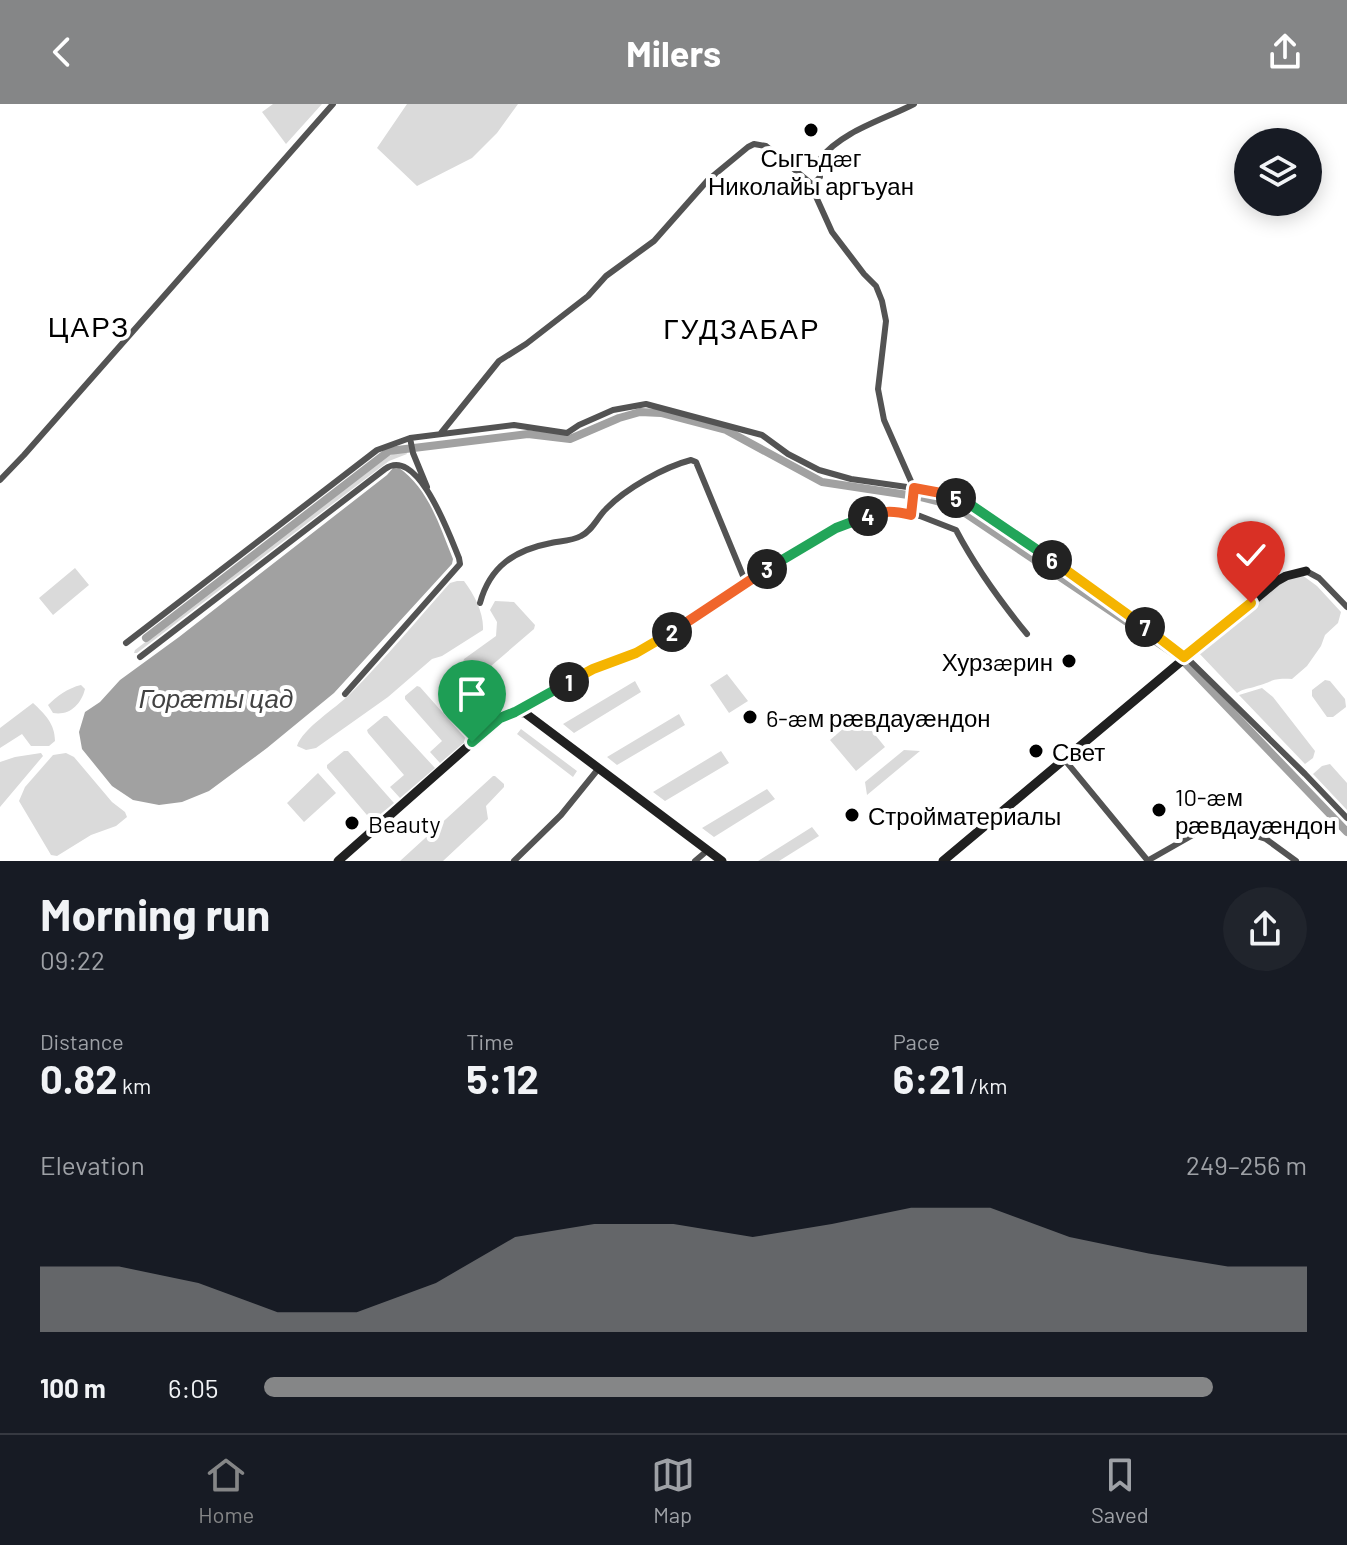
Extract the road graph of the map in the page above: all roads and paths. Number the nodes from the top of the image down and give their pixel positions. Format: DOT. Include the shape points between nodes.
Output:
graph roads {
  1 [pos="333,104"];
  2 [pos="914,104"];
  3 [pos="813,185"];
  4 [pos="441,433"];
  5 [pos="410,438"];
  6 [pos="0,480"];
  7 [pos="914,490"];
  8 [pos="431,496"];
  9 [pos="912,512"];
  10 [pos="1306,571"];
  11 [pos="746,583"];
  12 [pos="480,603"];
  13 [pos="1347,607"];
  14 [pos="1027,634"];
  15 [pos="126,643"];
  16 [pos="140,657"];
  17 [pos="1184,657"];
  18 [pos="345,694"];
  19 [pos="515,712"];
  20 [pos="1064,759"];
  21 [pos="599,768"];
  22 [pos="1347,818"];
  23 [pos="708,850"];
  24 [pos="338,861"];
  25 [pos="514,861"];
  26 [pos="695,861"];
  27 [pos="722,861"];
  28 [pos="943,861"];
  29 [pos="1148,861"];
  30 [pos="1296,861"];
  1 -- 6 [label="street"];
  2 -- 3 [label="street" via="827,150"];
  3 -- 4 [label="street" via="766,146 748,147 708,180 654,241 499,361"];
  3 -- 7 [label="street" via="832,232 882,301 886,321 878,389 884,420"];
  4 -- 5 [label="street"];
  4 -- 7 [label="street" via="514,425 567,433 613,410 646,404 762,435 819,470"];
  5 -- 8 [label="street"];
  5 -- 15 [label="street" via="377,450"];
  7 -- 9 [label="street"];
  7 -- 17 [label="street" via="965,501"];
  8 -- 16 [label="street" via="408,469 390,465"];
  8 -- 18 [label="street" via="460,564"];
  9 -- 11 [label="street" via="881,511 836,528"];
  9 -- 14 [label="street" via="956,530"];
  10 -- 13 [label="street"];
  10 -- 17 [label="street" via="1277,581"];
  11 -- 12 [label="street" via="691,460 616,500 580,537 516,554 492,574"];
  11 -- 19 [label="street" via="636,653 586,672"];
  17 -- 20 [label="street"];
  17 -- 22 [label="street"];
  19 -- 21 [label="street" via="525,713"];
  19 -- 24 [label="street" via="500,718"];
  20 -- 28 [label="street"];
  20 -- 29 [label="street"];
  21 -- 23 [label="street"];
  21 -- 25 [label="street"];
  23 -- 26 [label="street"];
  23 -- 27 [label="street"];
  29 -- 30 [label="street" via="1214,823 1266,839"];
}
